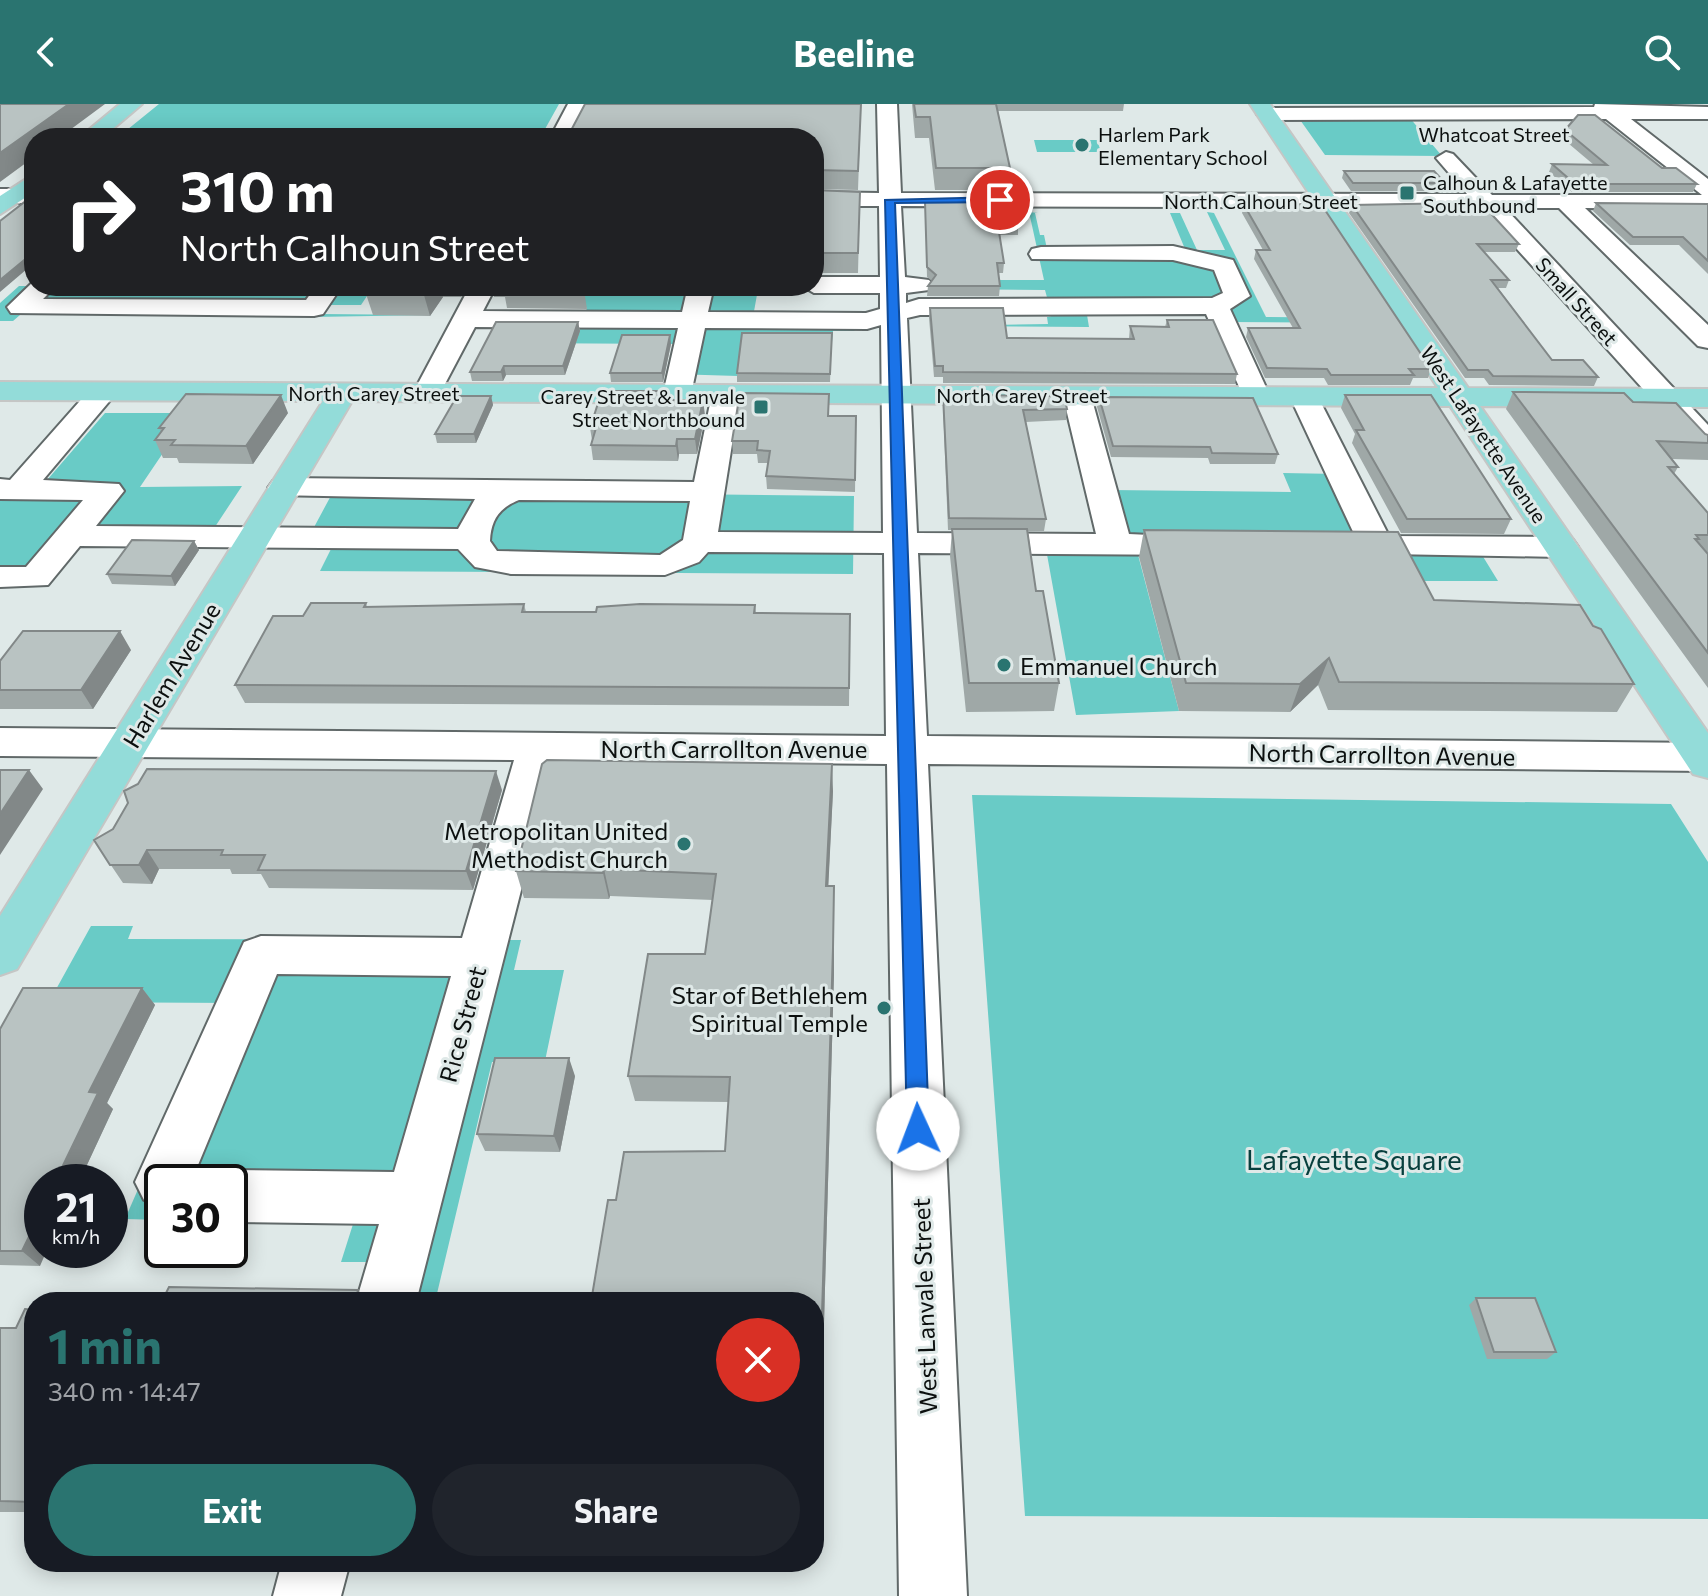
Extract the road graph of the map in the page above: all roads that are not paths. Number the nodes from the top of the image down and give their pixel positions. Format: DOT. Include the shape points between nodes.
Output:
graph roads {
  1 [pos="132,104"];
  2 [pos="578,104"];
  3 [pos="887,104"];
  4 [pos="1606,109"];
  5 [pos="1708,113"];
  6 [pos="1269,117"];
  7 [pos="102,128"];
  8 [pos="565,128"];
  9 [pos="1638,135"];
  10 [pos="1671,135"];
  11 [pos="1446,158"];
  12 [pos="1708,190"];
  13 [pos="824,199"];
  14 [pos="890,200"];
  15 [pos="1028,200"];
  16 [pos="1326,201"];
  17 [pos="1486,201"];
  18 [pos="1564,201"];
  19 [pos="1708,202"];
  20 [pos="1178,227"];
  21 [pos="1047,280"];
  22 [pos="824,287"];
  23 [pos="32,296"];
  24 [pos="322,296"];
  25 [pos="478,296"];
  26 [pos="699,296"];
  27 [pos="893,300"];
  28 [pos="1216,306"];
  29 [pos="466,319"];
  30 [pos="693,321"];
  31 [pos="1708,340"];
  32 [pos="0,391"];
  33 [pos="104,391"];
  34 [pos="342,393"];
  35 [pos="427,393"];
  36 [pos="677,394"];
  37 [pos="726,394"];
  38 [pos="896,395"];
  39 [pos="1077,396"];
  40 [pos="1256,396"];
  41 [pos="1304,397"];
  42 [pos="1459,397"];
  43 [pos="1666,398"];
  44 [pos="1708,398"];
  45 [pos="1708,443"];
  46 [pos="284,488"];
  47 [pos="9,490"];
  48 [pos="513,491"];
  49 [pos="708,492"];
  50 [pos="71,536"];
  51 [pos="254,538"];
  52 [pos="471,539"];
  53 [pos="699,542"];
  54 [pos="900,544"];
  55 [pos="1115,545"];
  56 [pos="1238,546"];
  57 [pos="1315,546"];
  58 [pos="1377,546"];
  59 [pos="1561,547"];
  60 [pos="0,577"];
  61 [pos="0,742"];
  62 [pos="130,743"];
  63 [pos="538,746"];
  64 [pos="907,749"];
  65 [pos="1706,759"];
  66 [pos="0,956"];
  67 [pos="481,957"];
  68 [pos="170,1164"];
  69 [pos="248,1196"];
  70 [pos="415,1198"];
  71 [pos="389,1292"];
  72 [pos="313,1572"];
  73 [pos="307,1596"];
  74 [pos="933,1596"];
  1 -- 7 [label="main road"];
  2 -- 8 [label="street"];
  3 -- 14 [label="street, West Lanvale Street"];
  4 -- 5 [label="street"];
  4 -- 6 [label="street"];
  4 -- 9 [label="street"];
  6 -- 9 [label="street, Whatcoat Street"];
  6 -- 16 [label="main road, West Lafayette Avenue"];
  9 -- 10 [label="street, Whatcoat Street"];
  9 -- 12 [label="street"];
  11 -- 17 [label="street, Small Street"];
  13 -- 14 [label="street, North Calhoun Street"];
  14 -- 15 [label="street, North Calhoun Street"];
  14 -- 27 [label="street, West Lanvale Street"];
  15 -- 20 [label="street, North Calhoun Street"];
  15 -- 21 [label="street"];
  16 -- 17 [label="street, North Calhoun Street"];
  16 -- 20 [label="street, North Calhoun Street"];
  16 -- 42 [label="main road, West Lafayette Avenue"];
  17 -- 18 [label="street, North Calhoun Street"];
  17 -- 43 [label="street, Small Street"];
  18 -- 19 [label="street, North Calhoun Street"];
  18 -- 31 [label="street"];
  20 -- 21 [label="street"];
  20 -- 28 [label="street" via="1229,272 1237,296"];
  21 -- 27 [label="street" via="919,307"];
  21 -- 28 [label="street"];
  22 -- 27 [label="street"];
  23 -- 24 [label="street" via="20,307 314,308"];
  25 -- 29 [label="street"];
  26 -- 30 [label="street"];
  27 -- 30 [label="street" via="867,321"];
  27 -- 38 [label="street, West Lanvale Street"];
  28 -- 40 [label="street"];
  29 -- 30 [label="street"];
  29 -- 35 [label="street"];
  30 -- 36 [label="street"];
  32 -- 33 [label="main road, North Carey Street"];
  33 -- 34 [label="main road, North Carey Street"];
  33 -- 47 [label="street"];
  34 -- 35 [label="main road, North Carey Street"];
  34 -- 46 [label="main road, Harlem Avenue"];
  35 -- 36 [label="main road, North Carey Street"];
  36 -- 37 [label="main road, North Carey Street"];
  37 -- 38 [label="main road, North Carey Street"];
  37 -- 49 [label="street"];
  38 -- 39 [label="main road, North Carey Street"];
  38 -- 54 [label="street, West Lanvale Street"];
  39 -- 40 [label="main road, North Carey Street"];
  39 -- 55 [label="street"];
  40 -- 41 [label="main road, North Carey Street"];
  41 -- 42 [label="main road, North Carey Street"];
  41 -- 58 [label="street"];
  42 -- 43 [label="main road, North Carey Street"];
  42 -- 59 [label="main road, West Lafayette Avenue"];
  43 -- 44 [label="main road, North Carey Street"];
  43 -- 45 [label="street, Small Street"];
  46 -- 48 [label="street"];
  46 -- 51 [label="main road, Harlem Avenue"];
  47 -- 50 [label="street" via="108,491"];
  48 -- 49 [label="street"];
  48 -- 52 [label="street" via="482,509"];
  49 -- 53 [label="street"];
  50 -- 51 [label="street"];
  50 -- 60 [label="street" via="36,578"];
  51 -- 52 [label="street"];
  51 -- 62 [label="main road, Harlem Avenue"];
  52 -- 53 [label="street" via="475,551 487,560 511,564 665,565 687,555"];
  53 -- 54 [label="street"];
  54 -- 55 [label="street"];
  54 -- 64 [label="street, West Lanvale Street"];
  55 -- 56 [label="street"];
  57 -- 58 [label="street"];
  58 -- 59 [label="street"];
  59 -- 65 [label="main road, West Lafayette Avenue"];
  61 -- 62 [label="street, North Carrollton Avenue"];
  62 -- 63 [label="street, North Carrollton Avenue"];
  62 -- 66 [label="main road, Harlem Avenue"];
  63 -- 64 [label="street, North Carrollton Avenue"];
  63 -- 67 [label="street, Rice Street"];
  64 -- 65 [label="street, North Carrollton Avenue"];
  64 -- 74 [label="street, West Lanvale Street"];
  67 -- 68 [label="street" via="261,955"];
  67 -- 70 [label="street, Rice Street"];
  69 -- 70 [label="street"];
  70 -- 71 [label="street, Rice Street"];
  72 -- 73 [label="street"];
}
